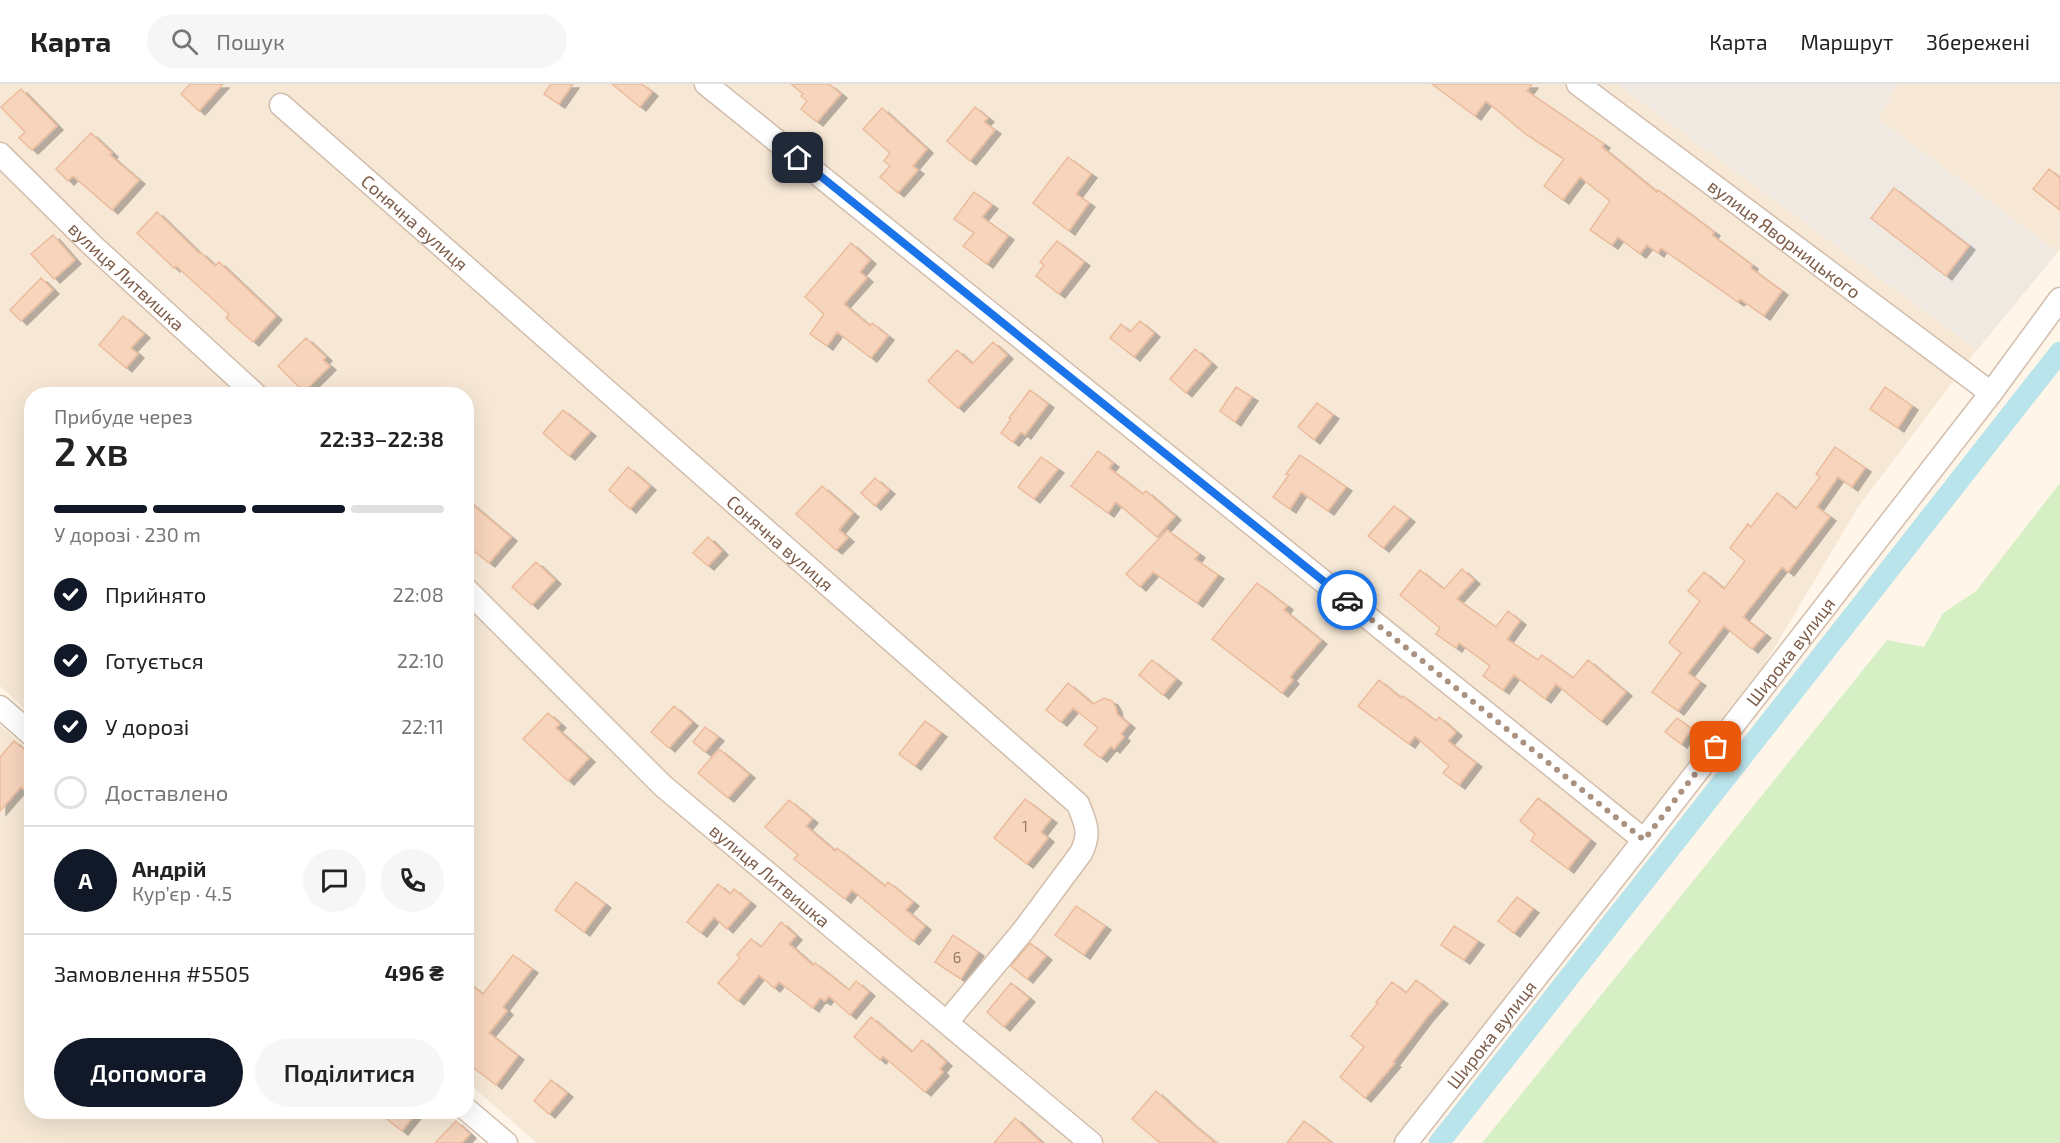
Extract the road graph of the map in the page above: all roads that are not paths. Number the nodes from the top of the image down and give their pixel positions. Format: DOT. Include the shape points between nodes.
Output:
graph roads {
  1 [pos="706,84"];
  2 [pos="1578,84"];
  3 [pos="281,105"];
  4 [pos="0,154"];
  5 [pos="2060,299"];
  6 [pos="247,387"];
  7 [pos="1991,393"];
  8 [pos="474,597"];
  9 [pos="0,707"];
  10 [pos="24,728"];
  11 [pos="1644,840"];
  12 [pos="946,1022"];
  13 [pos="474,1116"];
  14 [pos="506,1143"];
  15 [pos="1091,1143"];
  16 [pos="1406,1143"];
  1 -- 11 [label="street"];
  2 -- 7 [label="street, вулиця Яворницького"];
  3 -- 12 [label="street, Сонячна вулиця" via="1078,804 1087,840 1081,853 1023,931"];
  4 -- 6 [label="street, вулиця Литвишка" via="92,245"];
  5 -- 7 [label="street, Широка вулиця"];
  7 -- 11 [label="street, Широка вулиця"];
  8 -- 12 [label="street, вулиця Литвишка" via="663,786"];
  9 -- 10 [label="street"];
  11 -- 16 [label="street, Широка вулиця"];
  12 -- 15 [label="street, вулиця Литвишка"];
  13 -- 14 [label="street"];
}
